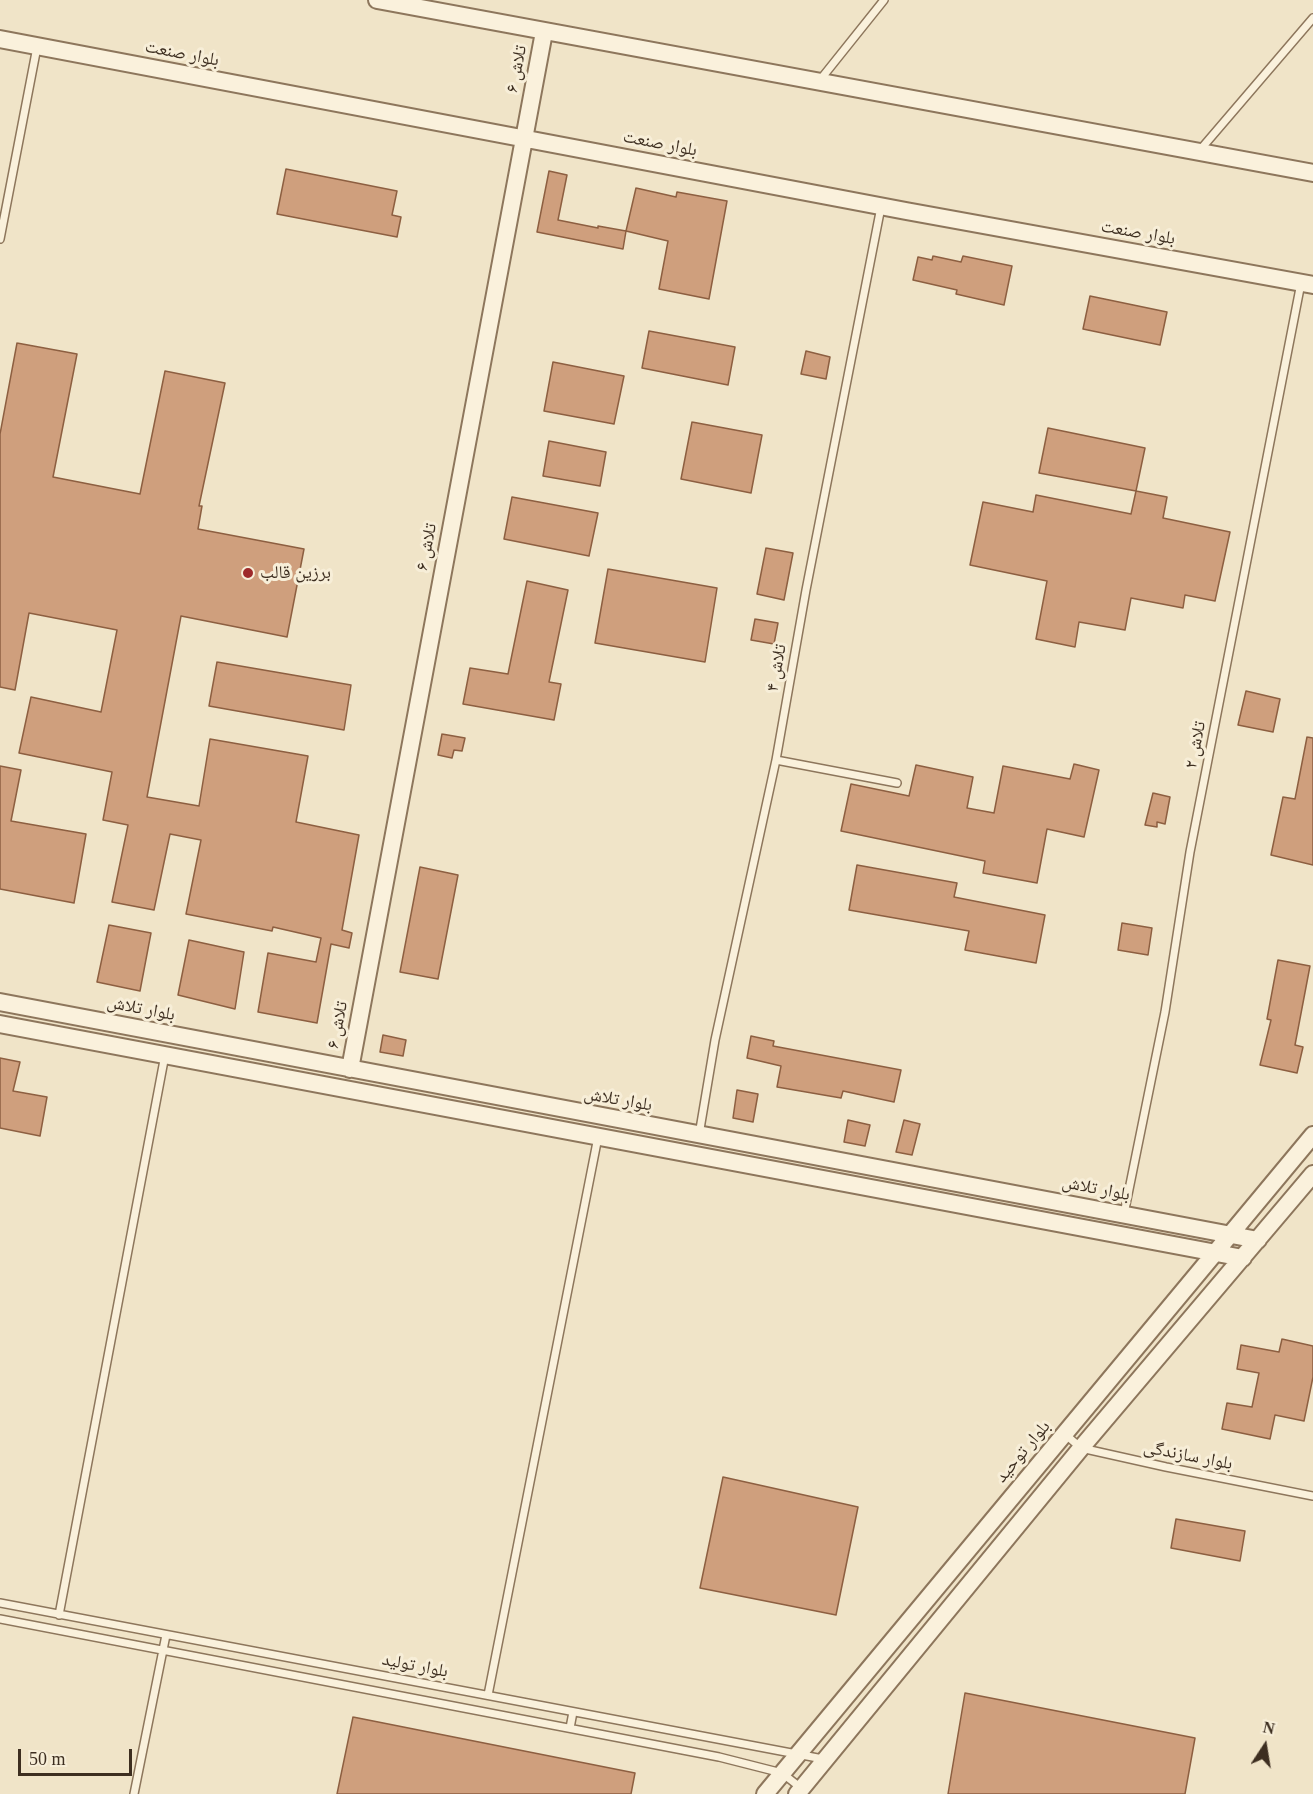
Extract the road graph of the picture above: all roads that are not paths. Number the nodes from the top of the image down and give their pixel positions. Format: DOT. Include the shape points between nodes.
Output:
graph roads {
  1 [pos="377,0"];
  2 [pos="884,0"];
  3 [pos="402,2"];
  4 [pos="1313,18"];
  5 [pos="544,32"];
  6 [pos="0,39"];
  7 [pos="37,46"];
  8 [pos="818,82"];
  9 [pos="524,139"];
  10 [pos="1198,152"];
  11 [pos="1313,173"];
  12 [pos="881,206"];
  13 [pos="0,238"];
  14 [pos="1307,284"];
  15 [pos="776,760"];
  16 [pos="897,783"];
  17 [pos="0,1002"];
  18 [pos="0,1024"];
  19 [pos="165,1055"];
  20 [pos="350,1069"];
  21 [pos="601,1117"];
  22 [pos="699,1135"];
  23 [pos="1313,1135"];
  24 [pos="598,1137"];
  25 [pos="694,1155"];
  26 [pos="1313,1174"];
  27 [pos="1125,1214"];
  28 [pos="1185,1226"];
  29 [pos="1230,1234"];
  30 [pos="1258,1240"];
  31 [pos="1180,1246"];
  32 [pos="1215,1252"];
  33 [pos="1243,1258"];
  34 [pos="1064,1433"];
  35 [pos="1081,1448"];
  36 [pos="1313,1496"];
  37 [pos="0,1604"];
  38 [pos="59,1615"];
  39 [pos="0,1619"];
  40 [pos="166,1635"];
  41 [pos="164,1650"];
  42 [pos="303,1660"];
  43 [pos="300,1676"];
  44 [pos="425,1683"];
  45 [pos="488,1695"];
  46 [pos="422,1700"];
  47 [pos="573,1712"];
  48 [pos="570,1728"];
  49 [pos="798,1754"];
  50 [pos="825,1760"];
  51 [pos="782,1773"];
  52 [pos="799,1791"];
  53 [pos="134,1794"];
  54 [pos="765,1794"];
  1 -- 3 [label="street"];
  2 -- 8 [label="lane"];
  3 -- 5 [label="street"];
  4 -- 10 [label="lane"];
  5 -- 8 [label="street"];
  5 -- 9 [label="street, تلاش ۶"];
  6 -- 7 [label="street, بلوار صنعت"];
  7 -- 9 [label="street, بلوار صنعت"];
  7 -- 13 [label="lane"];
  8 -- 10 [label="street"];
  9 -- 12 [label="street, بلوار صنعت"];
  9 -- 20 [label="street, تلاش ۶"];
  10 -- 11 [label="street"];
  12 -- 14 [label="street, بلوار صنعت"];
  12 -- 15 [label="lane, تلاش ۴"];
  14 -- 27 [label="lane, تلاش ۲" via="1190,852 1165,1012"];
  15 -- 16 [label="lane"];
  15 -- 22 [label="lane, تلاش ۴" via="715,1040"];
  17 -- 20 [label="street, بلوار تلاش"];
  18 -- 19 [label="street"];
  19 -- 24 [label="street"];
  19 -- 38 [label="lane"];
  20 -- 21 [label="street, بلوار تلاش"];
  21 -- 22 [label="street, بلوار تلاش"];
  21 -- 24 [label="street"];
  22 -- 25 [label="street"];
  22 -- 27 [label="street, بلوار تلاش"];
  23 -- 29 [label="street, بلوار توحید"];
  24 -- 25 [label="street"];
  24 -- 45 [label="lane"];
  25 -- 31 [label="street"];
  26 -- 30 [label="street"];
  27 -- 28 [label="street, بلوار تلاش"];
  28 -- 29 [label="street, بلوار تلاش"];
  28 -- 31 [label="street"];
  29 -- 30 [label="street, بلوار تلاش"];
  29 -- 32 [label="street, بلوار توحید"];
  30 -- 33 [label="street"];
  31 -- 32 [label="street"];
  32 -- 33 [label="street"];
  32 -- 34 [label="street, بلوار توحید"];
  33 -- 35 [label="street"];
  34 -- 35 [label="lane, بلوار سازندگی"];
  34 -- 49 [label="street, بلوار توحید"];
  35 -- 36 [label="lane, بلوار سازندگی"];
  35 -- 50 [label="street"];
  37 -- 38 [label="lane, بلوار تولید"];
  38 -- 40 [label="lane, بلوار تولید"];
  39 -- 41 [label="lane, بلوار تولید"];
  40 -- 41 [label="lane"];
  40 -- 42 [label="lane, بلوار تولید"];
  41 -- 43 [label="lane, بلوار تولید"];
  41 -- 53 [label="lane"];
  42 -- 43 [label="lane"];
  42 -- 44 [label="lane, بلوار تولید"];
  43 -- 46 [label="lane, بلوار تولید"];
  44 -- 45 [label="lane, بلوار تولید"];
  44 -- 46 [label="lane"];
  45 -- 47 [label="lane, بلوار تولید"];
  46 -- 48 [label="lane, بلوار تولید"];
  47 -- 48 [label="lane"];
  47 -- 49 [label="lane, بلوار تولید"];
  48 -- 51 [label="lane, بلوار تولید"];
  49 -- 50 [label="lane, بلوار تولید"];
  49 -- 51 [label="street, بلوار توحید"];
  50 -- 52 [label="street"];
  51 -- 52 [label="lane, بلوار تولید"];
  51 -- 54 [label="street, بلوار توحید"];
}
